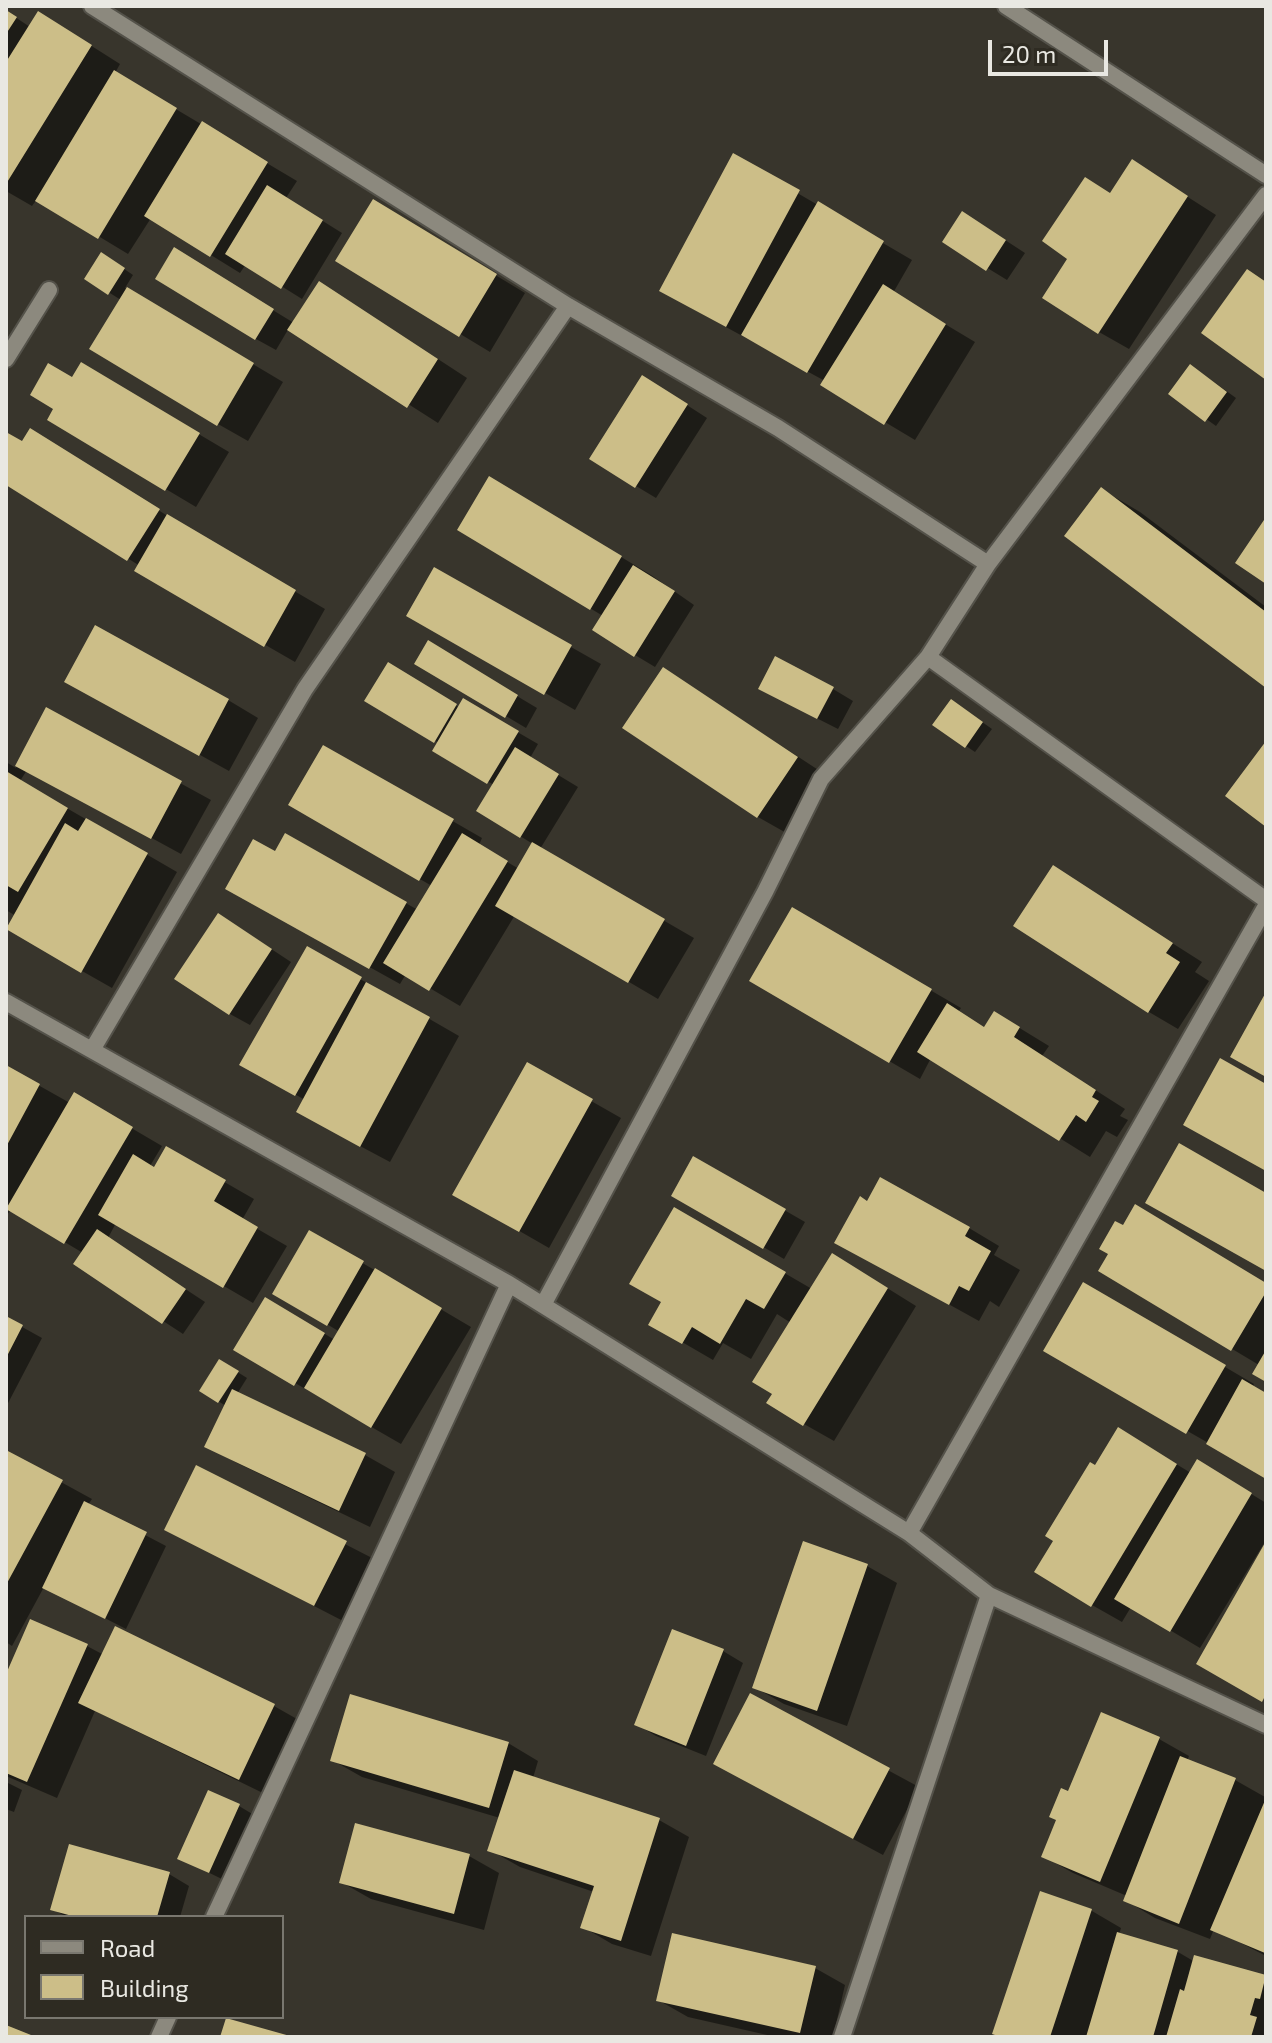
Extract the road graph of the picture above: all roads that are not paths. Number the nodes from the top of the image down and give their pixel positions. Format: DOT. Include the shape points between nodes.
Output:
graph roads {
  1 [pos="92,6"];
  2 [pos="1006,6"];
  3 [pos="1266,175"];
  4 [pos="1266,195"];
  5 [pos="49,290"];
  6 [pos="568,306"];
  7 [pos="6,359"];
  8 [pos="988,564"];
  9 [pos="928,657"];
  10 [pos="1266,903"];
  11 [pos="6,1002"];
  12 [pos="92,1050"];
  13 [pos="509,1284"];
  14 [pos="543,1305"];
  15 [pos="909,1533"];
  16 [pos="989,1595"];
  17 [pos="1266,1725"];
  18 [pos="215,1915"];
  19 [pos="842,2037"];
  1 -- 6 [label="street"];
  2 -- 3 [label="street"];
  4 -- 8 [label="street"];
  5 -- 7 [label="street"];
  6 -- 8 [label="street" via="778,428"];
  6 -- 12 [label="street" via="305,689"];
  8 -- 9 [label="street"];
  9 -- 10 [label="street"];
  9 -- 14 [label="street" via="821,779"];
  10 -- 15 [label="street"];
  11 -- 12 [label="street"];
  12 -- 13 [label="street"];
  13 -- 14 [label="street"];
  13 -- 18 [label="street"];
  14 -- 15 [label="street"];
  15 -- 16 [label="street"];
  16 -- 17 [label="street"];
  16 -- 19 [label="street"];
}
